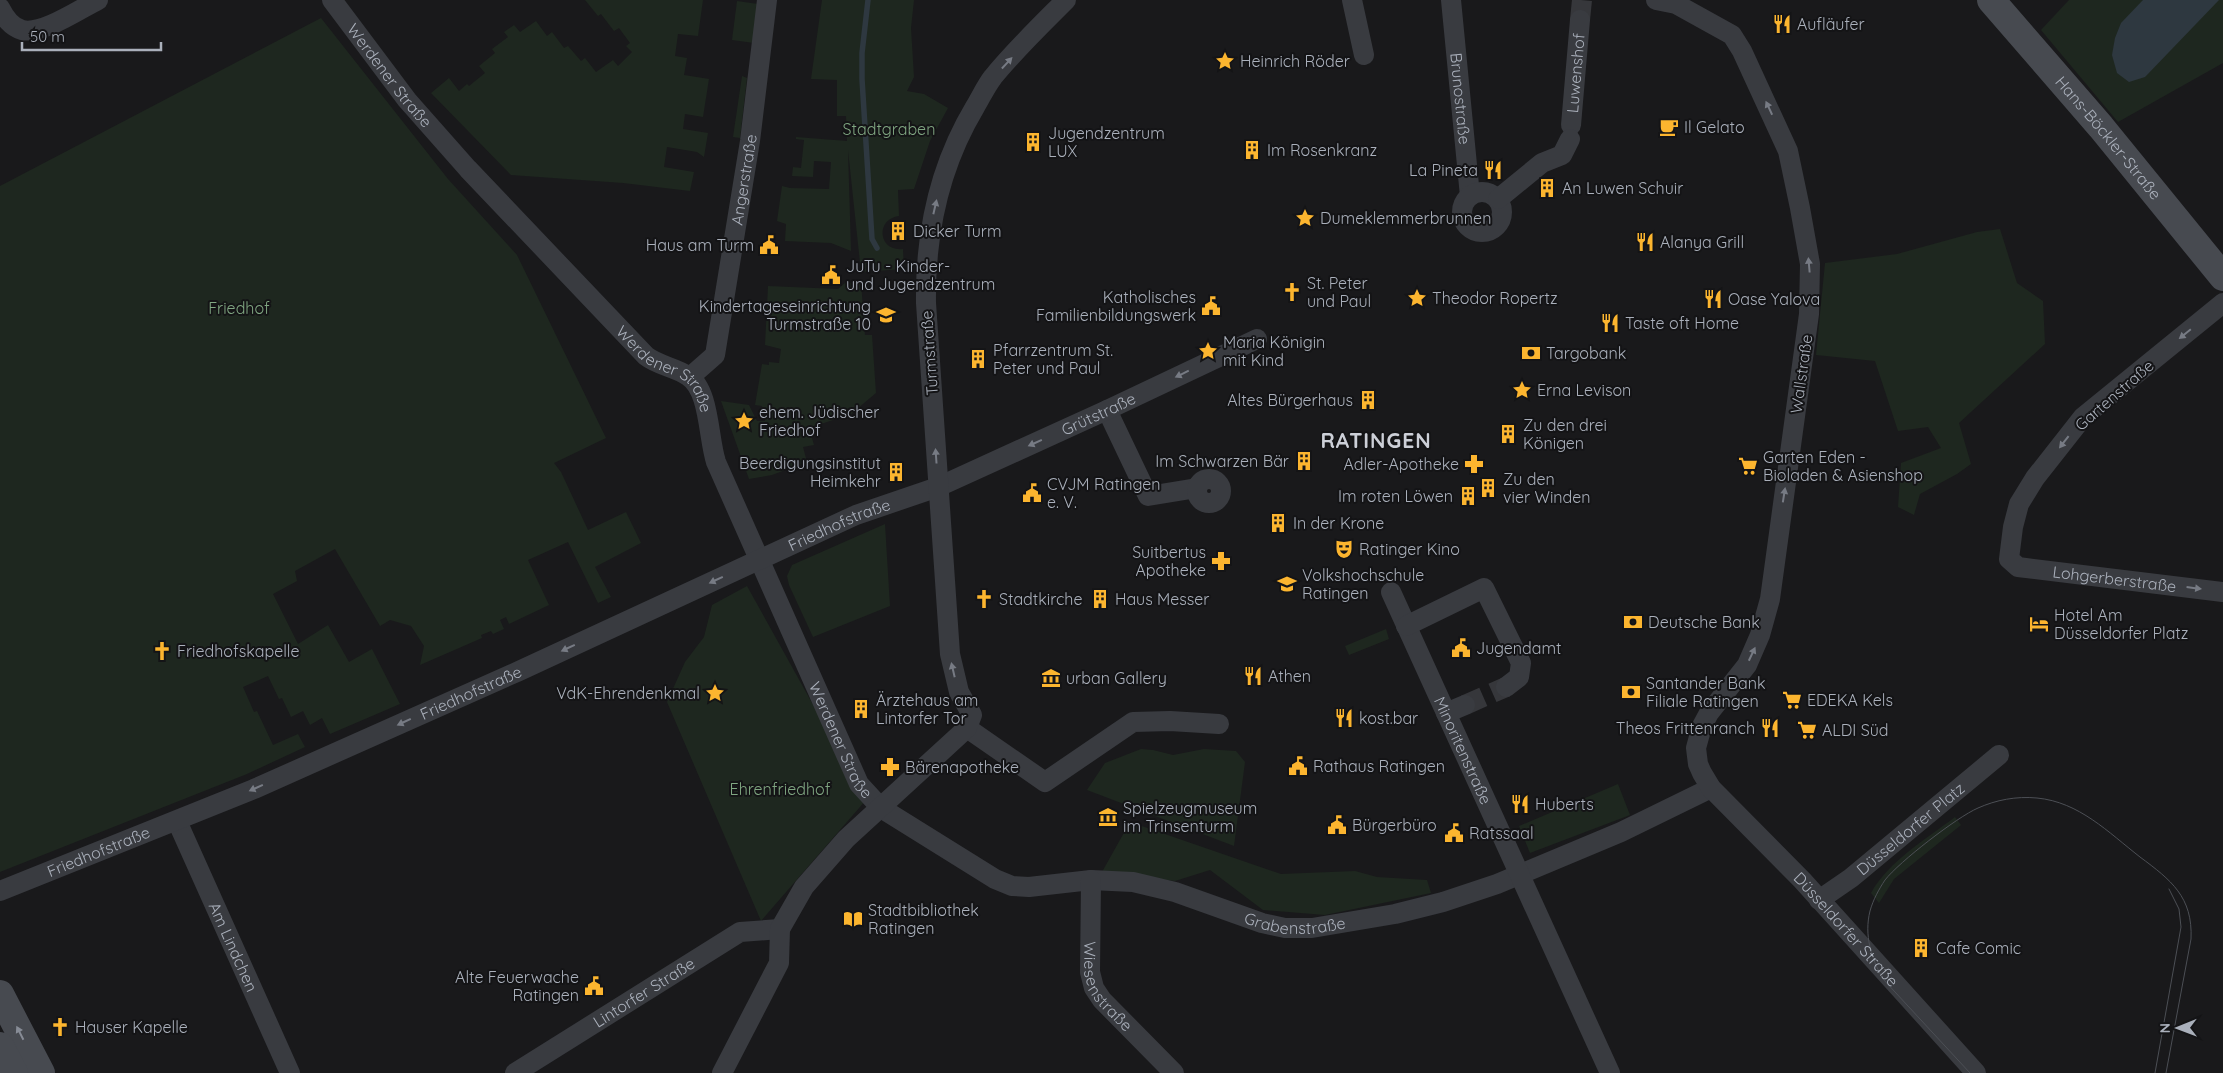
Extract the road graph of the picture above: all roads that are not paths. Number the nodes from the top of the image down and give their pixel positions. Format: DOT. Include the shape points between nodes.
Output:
graph roads {
  1 [pos="98,0"];
  2 [pos="332,0"];
  3 [pos="767,0"];
  4 [pos="1066,0"];
  5 [pos="1352,0"];
  6 [pos="1451,0"];
  7 [pos="1656,0"];
  8 [pos="1991,0"];
  9 [pos="0,8"];
  10 [pos="1580,20"];
  11 [pos="1364,55"];
  12 [pos="1470,196"];
  13 [pos="1498,199"];
  14 [pos="2223,277"];
  15 [pos="2223,303"];
  16 [pos="1257,339"];
  17 [pos="690,377"];
  18 [pos="1107,410"];
  19 [pos="938,487"];
  20 [pos="1197,488"];
  21 [pos="2009,559"];
  22 [pos="760,560"];
  23 [pos="1391,592"];
  24 [pos="2223,592"];
  25 [pos="1406,626"];
  26 [pos="1506,687"];
  27 [pos="1465,705"];
  28 [pos="1446,713"];
  29 [pos="970,721"];
  30 [pos="1219,724"];
  31 [pos="1999,756"];
  32 [pos="1711,788"];
  33 [pos="881,808"];
  34 [pos="177,821"];
  35 [pos="1520,874"];
  36 [pos="1091,880"];
  37 [pos="0,891"];
  38 [pos="1819,900"];
  39 [pos="780,930"];
  40 [pos="0,994"];
  41 [pos="0,1046"];
  42 [pos="14,1073"];
  43 [pos="41,1073"];
  44 [pos="290,1073"];
  45 [pos="515,1073"];
  46 [pos="722,1073"];
  47 [pos="1174,1073"];
  48 [pos="1610,1073"];
  49 [pos="1976,1073"];
  1 -- 9 [label="street" via="39,29 23,30 13,26"];
  2 -- 17 [label="street, Werdener Straße" via="407,100 478,180 646,356"];
  3 -- 17 [label="street, Angerstraße" via="750,141 715,354"];
  19 -- 4 [label="street, Turmstraße, one-way" via="926,272 938,196 949,157 992,79"];
  5 -- 11 [label="street"];
  6 -- 12 [label="street, Brunostraße"];
  32 -- 7 [label="street, Wallstraße, one-way" via="1698,764 1697,740 1709,713 1747,664 1760,635 1770,599 1808,326 1810,264 1788,150 1742,51 1732,35 1676,4"];
  8 -- 14 [label="street, Hans-Böckler-Straße" via="2101,127"];
  10 -- 13 [label="street, Luwenshof" via="1570,132 1562,155 1542,163"];
  12 -- 13 [label="street" via="1479,192 1489,193"];
  12 -- 13 [label="street" via="1464,203 1463,220 1478,232 1488,232 1497,227 1502,206"];
  15 -- 21 [label="street, Gartenstraße, one-way" via="2083,418 2035,478 2019,504"];
  16 -- 18 [label="street, Grütstraße, one-way"];
  17 -- 22 [label="street, Werdener Straße" via="703,398 716,462"];
  18 -- 19 [label="street, Grütstraße, one-way"];
  18 -- 20 [label="street" via="1148,496"];
  19 -- 22 [label="street, Friedhofstraße" via="856,515"];
  29 -- 19 [label="street, Turmstraße, one-way" via="950,654"];
  21 -- 24 [label="street, Lohgerberstraße, one-way" via="2018,567"];
  22 -- 33 [label="street, Werdener Straße" via="859,784"];
  22 -- 34 [label="street, Friedhofstraße, one-way" via="519,671"];
  23 -- 25 [label="street, Minoritenstraße"];
  25 -- 26 [label="street" via="1484,588 1520,662 1519,678"];
  25 -- 28 [label="street, Minoritenstraße"];
  27 -- 28 [label="street"];
  28 -- 35 [label="street, Minoritenstraße"];
  29 -- 30 [label="street" via="1045,782 1133,722"];
  29 -- 33 [label="street"];
  31 -- 38 [label="street, Düsseldorfer Platz" via="1851,878"];
  32 -- 35 [label="street, Grabenstraße" via="1621,832"];
  32 -- 38 [label="street, Düsseldorfer Straße"];
  33 -- 36 [label="street, Grabenstraße" via="995,879 1012,886"];
  33 -- 39 [label="street" via="846,839 804,887"];
  34 -- 37 [label="street, Friedhofstraße"];
  34 -- 44 [label="street, Am Lindchen"];
  35 -- 36 [label="street, Grabenstraße" via="1442,902 1350,923 1312,928 1285,928 1262,923 1175,892 1133,882"];
  35 -- 48 [label="street, Minoritenstraße"];
  36 -- 47 [label="street, Wiesenstraße" via="1090,972 1094,988"];
  38 -- 49 [label="street, Düsseldorfer Straße"];
  39 -- 45 [label="street, Lintorfer Straße" via="740,932"];
  39 -- 46 [label="street" via="779,963"];
  43 -- 40 [label="street, one-way"];
  41 -- 42 [label="street"];
}
